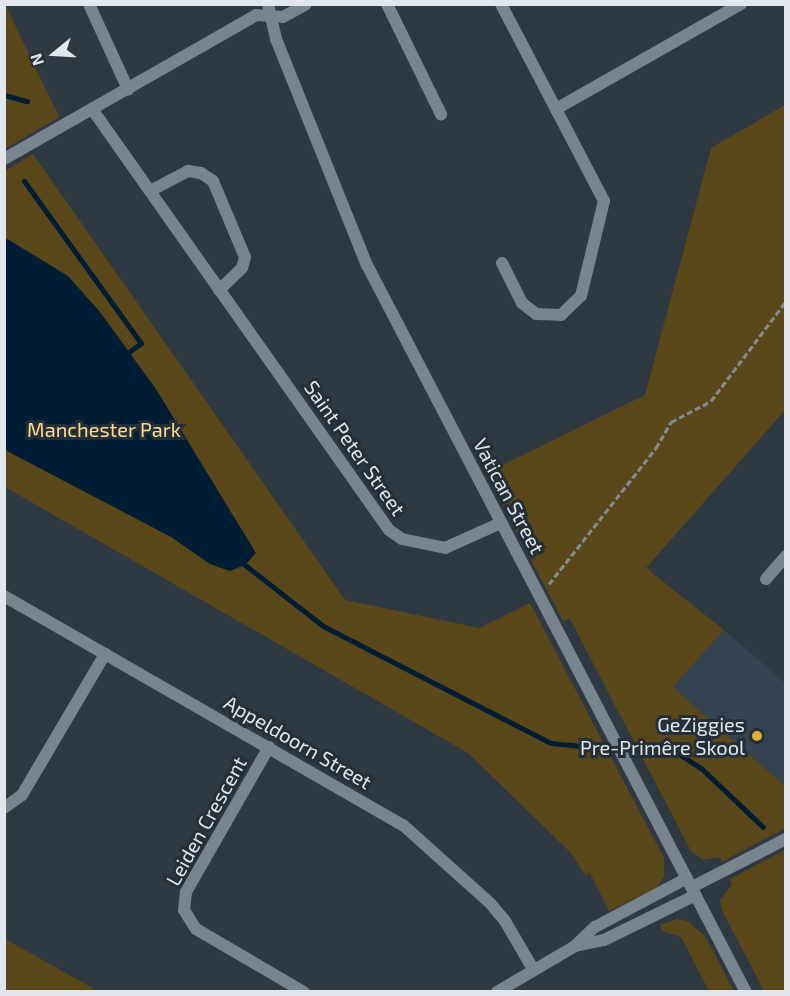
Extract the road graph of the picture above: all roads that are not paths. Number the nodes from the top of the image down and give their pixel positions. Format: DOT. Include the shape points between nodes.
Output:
graph roads {
  1 [pos="89,4"];
  2 [pos="306,4"];
  3 [pos="387,4"];
  4 [pos="501,4"];
  5 [pos="741,4"];
  6 [pos="269,10"];
  7 [pos="128,89"];
  8 [pos="92,109"];
  9 [pos="556,109"];
  10 [pos="441,114"];
  11 [pos="4,159"];
  12 [pos="150,191"];
  13 [pos="502,263"];
  14 [pos="219,290"];
  15 [pos="501,523"];
  16 [pos="786,556"];
  17 [pos="766,579"];
  18 [pos="4,596"];
  19 [pos="105,654"];
  20 [pos="269,747"];
  21 [pos="4,808"];
  22 [pos="786,839"];
  23 [pos="692,887"];
  24 [pos="575,946"];
  25 [pos="533,969"];
  26 [pos="304,992"];
  27 [pos="497,992"];
  28 [pos="746,992"];
  1 -- 7 [label="street"];
  2 -- 6 [label="street" via="283,17"];
  3 -- 10 [label="street"];
  4 -- 9 [label="street"];
  5 -- 9 [label="street"];
  6 -- 7 [label="street"];
  6 -- 15 [label="street, Vatican Street" via="280,49 367,265"];
  7 -- 8 [label="street"];
  8 -- 11 [label="street"];
  8 -- 12 [label="street, Saint Peter Street"];
  9 -- 13 [label="street" via="604,201 581,296 561,315 536,314 522,303"];
  12 -- 14 [label="street, Saint Peter Street"];
  12 -- 14 [label="street" via="188,171 207,176 217,186 245,257 242,268"];
  14 -- 15 [label="street, Saint Peter Street" via="393,534 450,548"];
  15 -- 23 [label="street, Vatican Street"];
  16 -- 17 [label="street"];
  18 -- 19 [label="street, Appeldoorn Street"];
  19 -- 20 [label="street, Appeldoorn Street"];
  19 -- 21 [label="street" via="22,795"];
  20 -- 25 [label="street, Appeldoorn Street" via="403,825 432,848 505,921"];
  20 -- 26 [label="street, Leiden Crescent" via="186,892 184,910 196,929"];
  22 -- 23 [label="street"];
  23 -- 24 [label="street" via="604,940"];
  23 -- 24 [label="street" via="595,927"];
  23 -- 28 [label="street, Vatican Street"];
  24 -- 25 [label="street"];
  25 -- 27 [label="street"];
}
